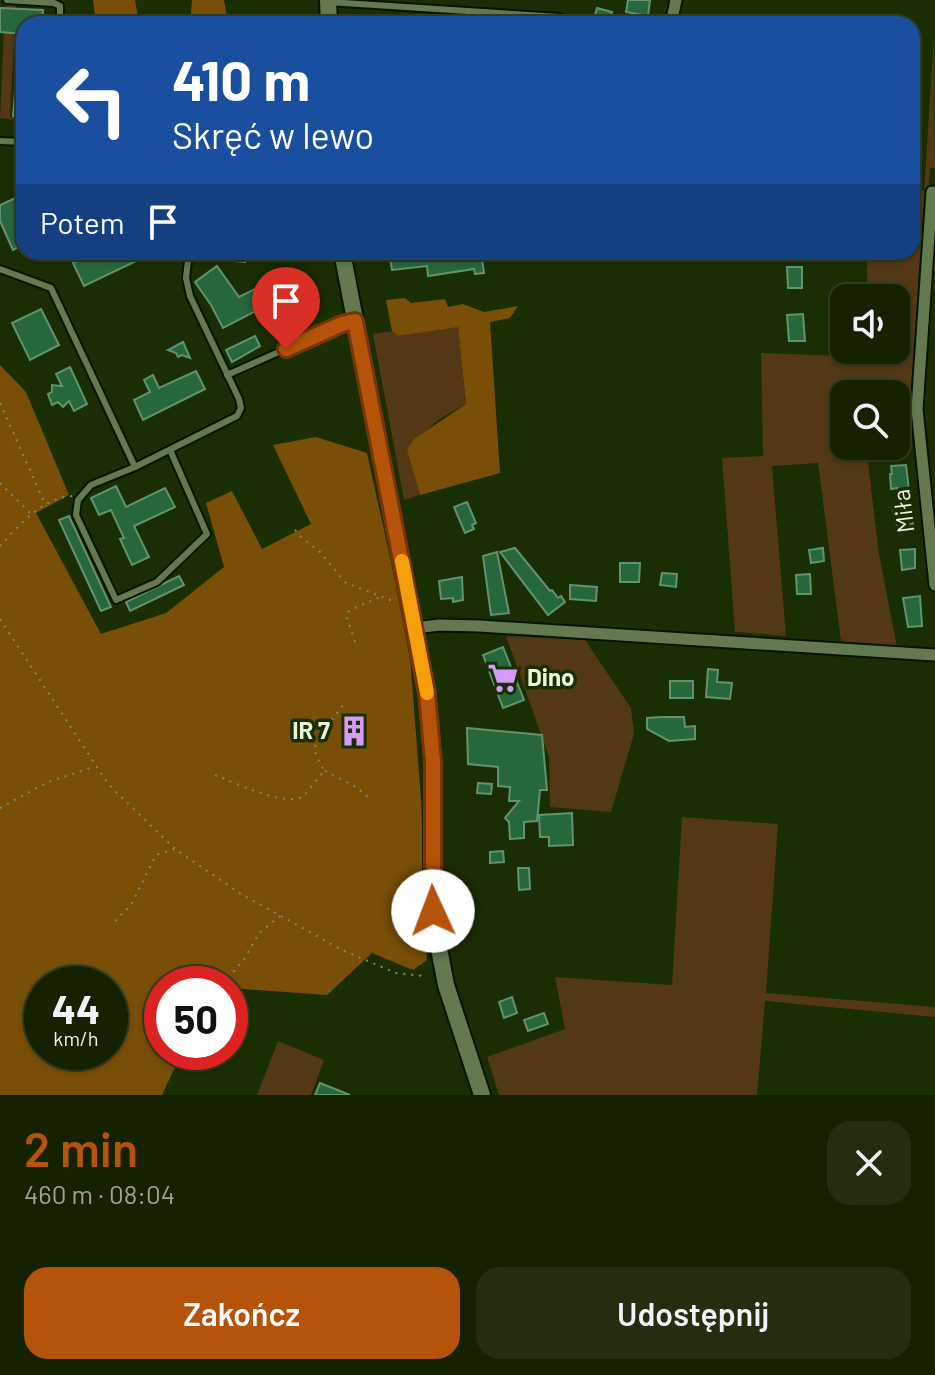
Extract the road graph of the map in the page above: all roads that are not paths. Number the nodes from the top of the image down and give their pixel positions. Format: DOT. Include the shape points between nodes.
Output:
graph roads {
  1 [pos="7,0"];
  2 [pos="62,0"];
  3 [pos="328,1"];
  4 [pos="61,13"];
  5 [pos="61,16"];
  6 [pos="546,16"];
  7 [pos="932,192"];
  8 [pos="188,260"];
  9 [pos="344,260"];
  10 [pos="0,269"];
  11 [pos="355,321"];
  12 [pos="227,375"];
  13 [pos="170,450"];
  14 [pos="135,467"];
  15 [pos="935,585"];
  16 [pos="415,628"];
  17 [pos="935,655"];
  18 [pos="482,1095"];
  1 -- 4 [label="lane" via="54,3"];
  2 -- 4 [label="lane"];
  3 -- 6 [label="lane"];
  4 -- 5 [label="lane"];
  7 -- 15 [label="street, Miła" via="917,409"];
  8 -- 12 [label="lane" via="190,296"];
  9 -- 11 [label="main road"];
  10 -- 14 [label="lane" via="51,288"];
  11 -- 12 [label="lane"];
  11 -- 16 [label="main road"];
  12 -- 13 [label="lane" via="239,399 237,416"];
  13 -- 14 [label="lane"];
  13 -- 14 [label="lane" via="207,534 157,582 116,600 76,515 78,500 91,485"];
  16 -- 17 [label="street" via="479,626"];
  16 -- 18 [label="main road" via="431,730 436,933 446,985"];
}
